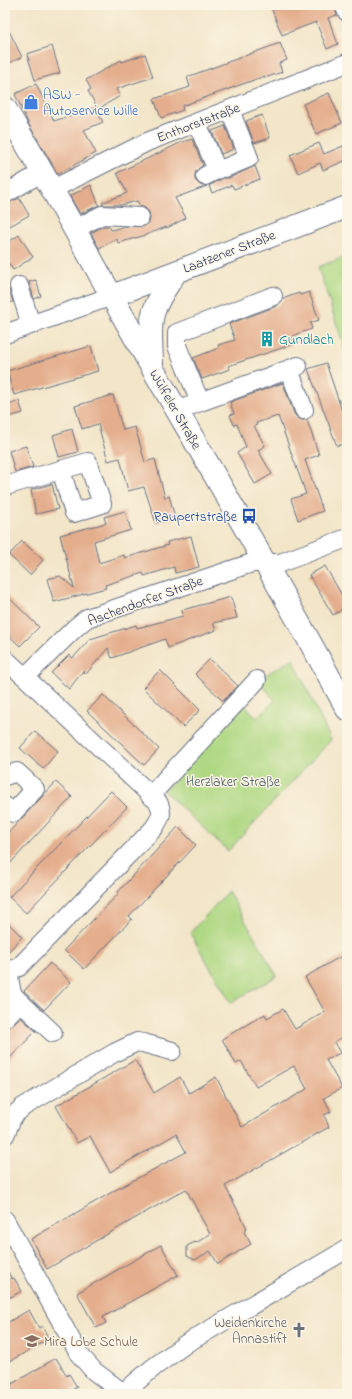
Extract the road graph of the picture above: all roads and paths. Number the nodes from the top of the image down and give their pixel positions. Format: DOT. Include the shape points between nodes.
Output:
graph roads {
  1 [pos="344,5"];
  2 [pos="347,12"];
  3 [pos="347,63"];
  4 [pos="5,108"];
  5 [pos="230,110"];
  6 [pos="197,123"];
  7 [pos="225,168"];
  8 [pos="205,176"];
  9 [pos="48,181"];
  10 [pos="5,194"];
  11 [pos="347,207"];
  12 [pos="140,217"];
  13 [pos="75,229"];
  14 [pos="176,272"];
  15 [pos="19,286"];
  16 [pos="112,296"];
  17 [pos="273,296"];
  18 [pos="31,325"];
  19 [pos="5,334"];
  20 [pos="152,366"];
  21 [pos="200,402"];
  22 [pos="177,410"];
  23 [pos="304,410"];
  24 [pos="61,470"];
  25 [pos="5,486"];
  26 [pos="347,538"];
  27 [pos="265,564"];
  28 [pos="5,659"];
  29 [pos="26,677"];
  30 [pos="257,680"];
  31 [pos="345,700"];
  32 [pos="5,776"];
  33 [pos="150,796"];
  34 [pos="5,806"];
  35 [pos="7,971"];
  36 [pos="20,1002"];
  37 [pos="5,1018"];
  38 [pos="53,1033"];
  39 [pos="172,1051"];
  40 [pos="5,1135"];
  41 [pos="5,1220"];
  42 [pos="347,1249"];
  43 [pos="122,1394"];
  1 -- 2 [label="street"];
  3 -- 5 [label="street, Enthorststraße"];
  4 -- 9 [label="main road, Wülfeler Straße"];
  5 -- 6 [label="street, Enthorststraße"];
  5 -- 7 [label="street" via="250,158"];
  6 -- 8 [label="street" via="217,170"];
  6 -- 9 [label="street, Enthorststraße"];
  9 -- 10 [label="street, Enthorststraße"];
  9 -- 13 [label="main road, Wülfeler Straße"];
  11 -- 14 [label="main road, Laatzener Straße"];
  12 -- 13 [label="street" via="102,215"];
  13 -- 16 [label="main road, Wülfeler Straße"];
  14 -- 16 [label="main road, Laatzener Straße"];
  14 -- 20 [label="main road" via="160,298 154,314"];
  15 -- 18 [label="street"];
  16 -- 18 [label="street"];
  16 -- 20 [label="main road, Wülfeler Straße"];
  17 -- 21 [label="street" via="177,333 177,346"];
  18 -- 19 [label="street"];
  20 -- 22 [label="main road, Wülfeler Straße"];
  21 -- 22 [label="street"];
  21 -- 23 [label="street" via="294,367"];
  22 -- 27 [label="main road, Wülfeler Straße"];
  24 -- 25 [label="street"];
  26 -- 27 [label="street" via="280,563"];
  27 -- 29 [label="street, Aschendorfer Straße" via="252,563 87,618"];
  27 -- 31 [label="main road, Wülfeler Straße"];
  28 -- 29 [label="street"];
  29 -- 33 [label="street"];
  30 -- 33 [label="street"];
  32 -- 34 [label="street" via="17,772 35,789 12,813"];
  33 -- 35 [label="street" via="162,809 161,817 154,828 19,967"];
  35 -- 36 [label="street" via="12,994"];
  36 -- 37 [label="street"];
  36 -- 38 [label="street"];
  39 -- 40 [label="street" via="137,1042 114,1053 23,1107 13,1116"];
  41 -- 43 [label="street" via="79,1354 94,1371"];
  42 -- 43 [label="street" via="187,1343"];
}
